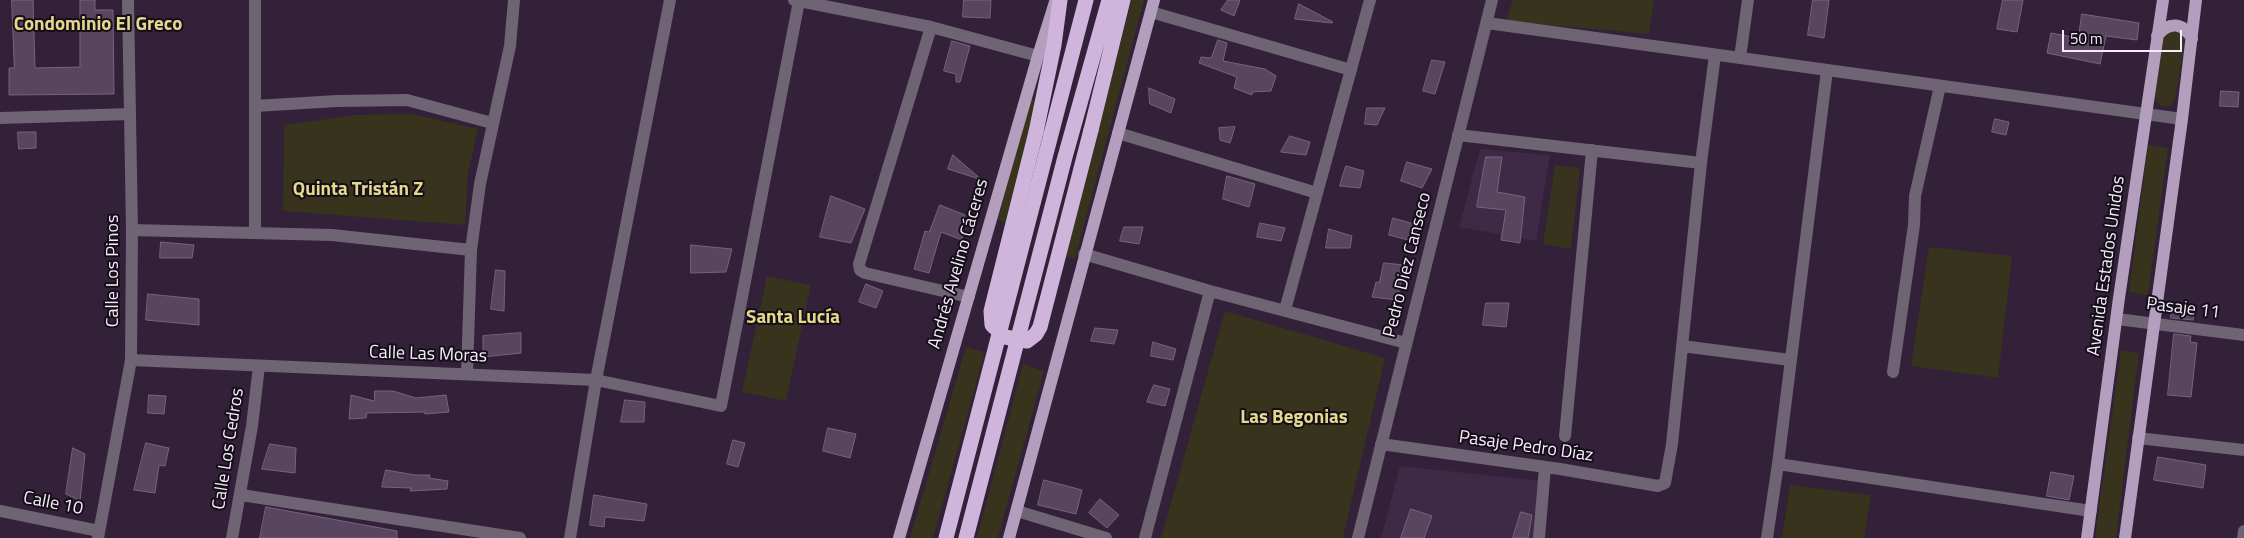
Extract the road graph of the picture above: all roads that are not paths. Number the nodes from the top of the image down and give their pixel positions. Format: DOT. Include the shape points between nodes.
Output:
graph roads {
  1 [pos="128,0"];
  2 [pos="255,0"];
  3 [pos="514,0"];
  4 [pos="670,0"];
  5 [pos="796,0"];
  6 [pos="1056,0"];
  7 [pos="1060,0"];
  8 [pos="1086,0"];
  9 [pos="1109,0"];
  10 [pos="1123,0"];
  11 [pos="1370,0"];
  12 [pos="1492,0"];
  13 [pos="1748,0"];
  14 [pos="2163,0"];
  15 [pos="2196,0"];
  16 [pos="1152,6"];
  17 [pos="1487,23"];
  18 [pos="930,26"];
  19 [pos="2157,36"];
  20 [pos="2192,39"];
  21 [pos="1715,55"];
  22 [pos="1038,56"];
  23 [pos="1740,58"];
  24 [pos="1351,70"];
  25 [pos="1827,70"];
  26 [pos="1940,86"];
  27 [pos="255,106"];
  28 [pos="130,114"];
  29 [pos="2147,114"];
  30 [pos="0,118"];
  31 [pos="2182,119"];
  32 [pos="492,124"];
  33 [pos="1118,133"];
  34 [pos="1458,135"];
  35 [pos="1592,150"];
  36 [pos="1701,163"];
  37 [pos="1317,193"];
  38 [pos="132,230"];
  39 [pos="255,232"];
  40 [pos="471,250"];
  41 [pos="1084,254"];
  42 [pos="1210,291"];
  43 [pos="969,297"];
  44 [pos="1285,310"];
  45 [pos="2117,319"];
  46 [pos="2153,323"];
  47 [pos="2244,335"];
  48 [pos="1406,342"];
  49 [pos="1682,346"];
  50 [pos="131,360"];
  51 [pos="1790,360"];
  52 [pos="259,366"];
  53 [pos="1893,372"];
  54 [pos="467,374"];
  55 [pos="596,380"];
  56 [pos="1565,436"];
  57 [pos="2138,438"];
  58 [pos="1381,444"];
  59 [pos="2244,450"];
  60 [pos="1778,464"];
  61 [pos="1545,467"];
  62 [pos="241,495"];
  63 [pos="0,511"];
  64 [pos="1017,511"];
  65 [pos="2090,511"];
  66 [pos="436,525"];
  67 [pos="2244,531"];
  68 [pos="99,534"];
  69 [pos="232,538"];
  70 [pos="434,538"];
  71 [pos="520,538"];
  72 [pos="570,538"];
  73 [pos="899,538"];
  74 [pos="946,538"];
  75 [pos="966,538"];
  76 [pos="1009,538"];
  77 [pos="1106,538"];
  78 [pos="1145,538"];
  79 [pos="1358,538"];
  80 [pos="1539,538"];
  81 [pos="1766,538"];
  82 [pos="2087,538"];
  83 [pos="2125,538"];
  84 [pos="2243,538"];
  1 -- 28 [label="street, Calle Los Pinos"];
  2 -- 27 [label="street"];
  3 -- 32 [label="street" via="510,46"];
  4 -- 55 [label="street"];
  5 -- 18 [label="street"];
  5 -- 55 [label="street, Calle Las Moras" via="721,406"];
  6 -- 22 [label="main road, Andrés Avelino Cáceres"];
  7 -- 10 [label="highway, bridge" via="1036,132 991,311 992,325 1005,336 1027,342 1040,327"];
  8 -- 74 [label="highway"];
  9 -- 75 [label="highway"];
  11 -- 24 [label="street"];
  12 -- 17 [label="street, Pedro Diez Canseco"];
  13 -- 23 [label="street"];
  14 -- 19 [label="main road, Avenida Estados Unidos"];
  15 -- 20 [label="main road"];
  16 -- 24 [label="street"];
  16 -- 33 [label="main road"];
  17 -- 21 [label="street"];
  17 -- 34 [label="street, Pedro Diez Canseco"];
  18 -- 22 [label="street"];
  18 -- 43 [label="street" via="859,264 864,273"];
  19 -- 20 [label="main road" via="2171,25 2188,30"];
  19 -- 29 [label="main road, Avenida Estados Unidos"];
  20 -- 31 [label="main road"];
  21 -- 23 [label="street"];
  21 -- 36 [label="street"];
  22 -- 43 [label="main road, Andrés Avelino Cáceres"];
  23 -- 25 [label="street"];
  24 -- 37 [label="street"];
  25 -- 26 [label="street"];
  25 -- 51 [label="street"];
  26 -- 29 [label="street"];
  26 -- 53 [label="street" via="1915,196 1914,225"];
  27 -- 32 [label="street" via="407,100"];
  27 -- 39 [label="street"];
  28 -- 30 [label="street"];
  28 -- 38 [label="street, Calle Los Pinos"];
  29 -- 31 [label="street"];
  29 -- 45 [label="main road, Avenida Estados Unidos"];
  31 -- 46 [label="main road"];
  32 -- 40 [label="street"];
  33 -- 37 [label="street"];
  33 -- 41 [label="main road"];
  34 -- 35 [label="street"];
  34 -- 48 [label="street, Pedro Diez Canseco"];
  35 -- 36 [label="street"];
  35 -- 56 [label="street"];
  36 -- 49 [label="street"];
  37 -- 44 [label="street"];
  38 -- 39 [label="street"];
  38 -- 50 [label="street, Calle Los Pinos"];
  39 -- 40 [label="street" via="332,235"];
  40 -- 54 [label="street"];
  41 -- 42 [label="street"];
  41 -- 64 [label="main road"];
  42 -- 44 [label="street"];
  42 -- 78 [label="street"];
  43 -- 73 [label="main road, Andrés Avelino Cáceres"];
  44 -- 48 [label="street"];
  45 -- 46 [label="street, Pasaje 11"];
  45 -- 65 [label="main road, Avenida Estados Unidos"];
  46 -- 47 [label="street, Pasaje 11"];
  46 -- 57 [label="main road"];
  48 -- 58 [label="street, Pedro Diez Canseco"];
  49 -- 51 [label="street"];
  49 -- 61 [label="street, Pasaje Pedro Díaz" via="1665,482 1658,486"];
  50 -- 52 [label="street, Calle Las Moras"];
  50 -- 68 [label="street, Calle Los Pinos"];
  51 -- 60 [label="street"];
  52 -- 54 [label="street, Calle Las Moras"];
  52 -- 62 [label="street, Calle Los Cedros"];
  54 -- 55 [label="street, Calle Las Moras"];
  55 -- 72 [label="street"];
  57 -- 59 [label="street"];
  57 -- 83 [label="main road"];
  58 -- 61 [label="street, Pasaje Pedro Díaz"];
  58 -- 79 [label="street, Pedro Diez Canseco"];
  60 -- 65 [label="street"];
  60 -- 81 [label="street"];
  61 -- 80 [label="street"];
  62 -- 66 [label="street"];
  62 -- 69 [label="street, Calle Los Cedros"];
  63 -- 68 [label="street, Calle 10"];
  64 -- 76 [label="main road"];
  64 -- 77 [label="street"];
  65 -- 82 [label="main road, Avenida Estados Unidos"];
  66 -- 70 [label="street"];
  66 -- 71 [label="street"];
  67 -- 84 [label="street"];
}
